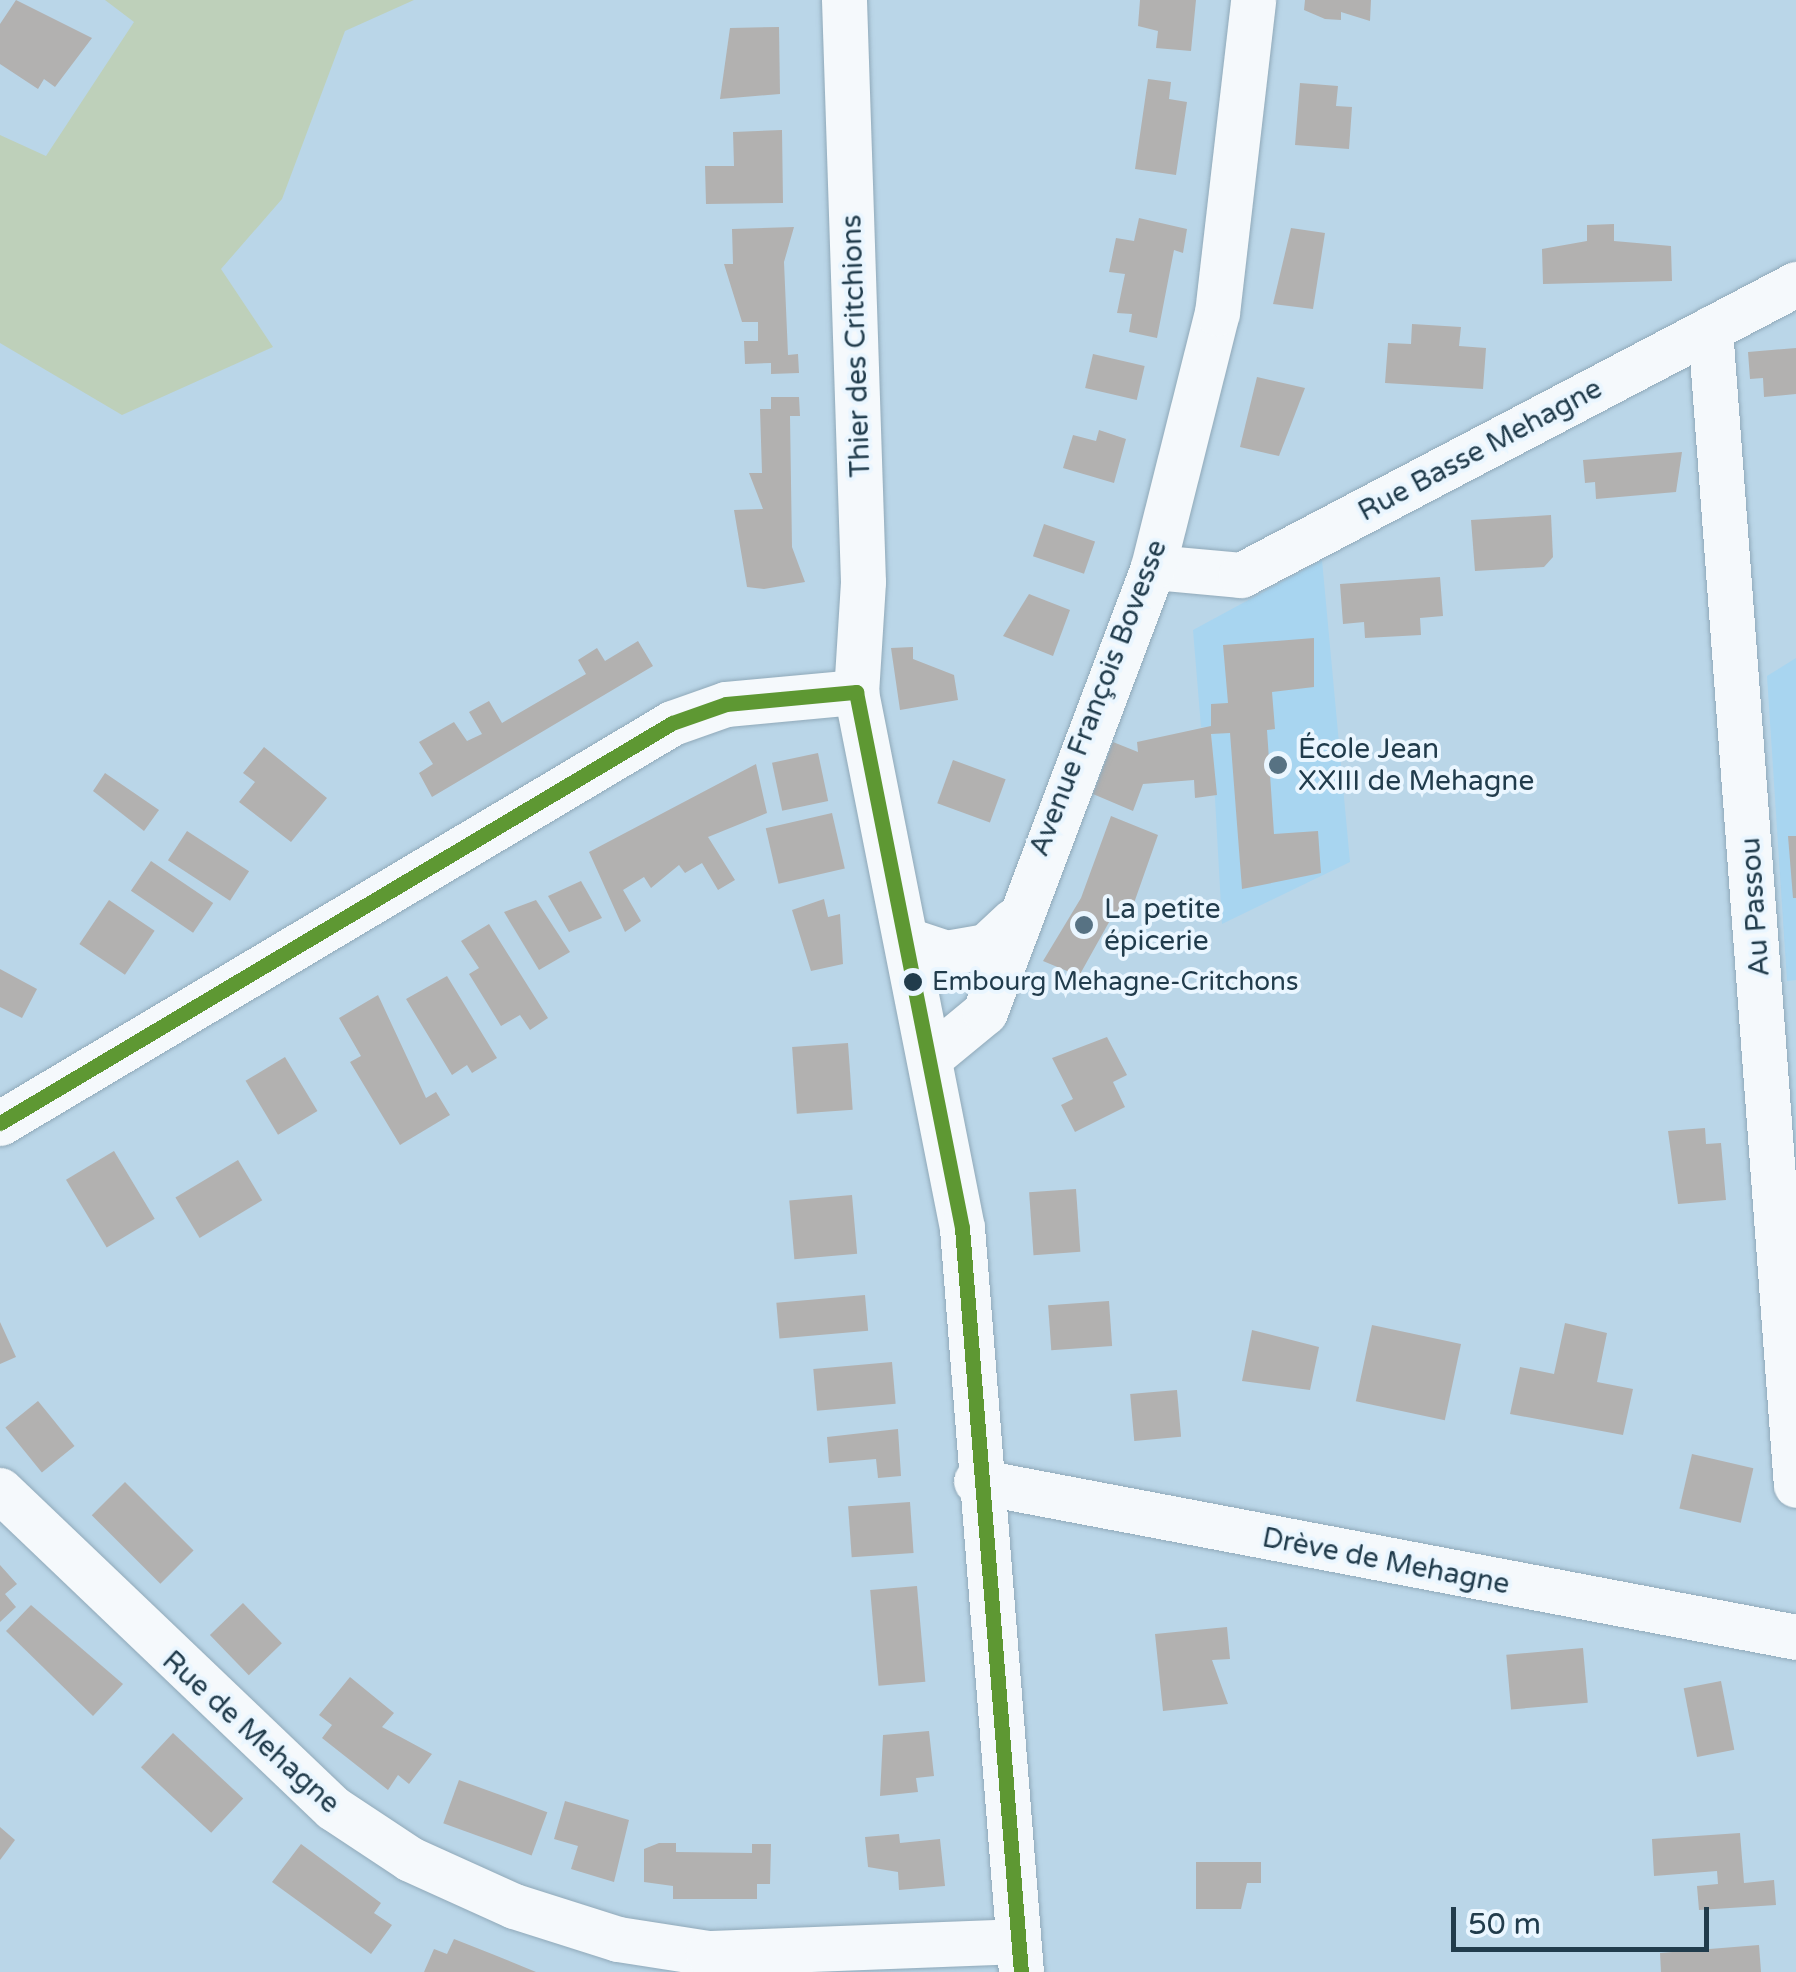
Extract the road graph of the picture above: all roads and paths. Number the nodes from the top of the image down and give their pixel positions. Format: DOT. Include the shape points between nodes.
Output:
graph roads {
  1 [pos="844,0"];
  2 [pos="1253,0"];
  3 [pos="1796,284"];
  4 [pos="1710,329"];
  5 [pos="1154,567"];
  6 [pos="856,692"];
  7 [pos="1013,921"];
  8 [pos="912,942"];
  9 [pos="932,1054"];
  10 [pos="0,1122"];
  11 [pos="976,1481"];
  12 [pos="1796,1484"];
  13 [pos="0,1490"];
  14 [pos="1796,1636"];
  15 [pos="1019,1956"];
  1 -- 6 [label="street, Thier des Critchions" via="863,582"];
  2 -- 5 [label="street, Avenue François Bovesse" via="1217,313"];
  3 -- 4 [label="street, Rue Basse Mehagne"];
  4 -- 5 [label="street, Rue Basse Mehagne" via="1241,575"];
  4 -- 12 [label="street, Au Passou"];
  5 -- 7 [label="street, Avenue François Bovesse"];
  6 -- 8 [label="street, Thier des Critchions"];
  6 -- 10 [label="street" via="726,704 672,724"];
  7 -- 8 [label="street" via="986,946 946,953"];
  7 -- 9 [label="street, Avenue François Bovesse" via="984,1012"];
  8 -- 9 [label="street, Thier des Critchions"];
  9 -- 11 [label="street, Thier des Critchions" via="962,1228"];
  11 -- 14 [label="street, Drève de Mehagne"];
  11 -- 15 [label="street, Thier des Critchions"];
  13 -- 15 [label="street, Rue de Mehagne" via="318,1796 410,1859 497,1898 618,1939 708,1952"];
}
